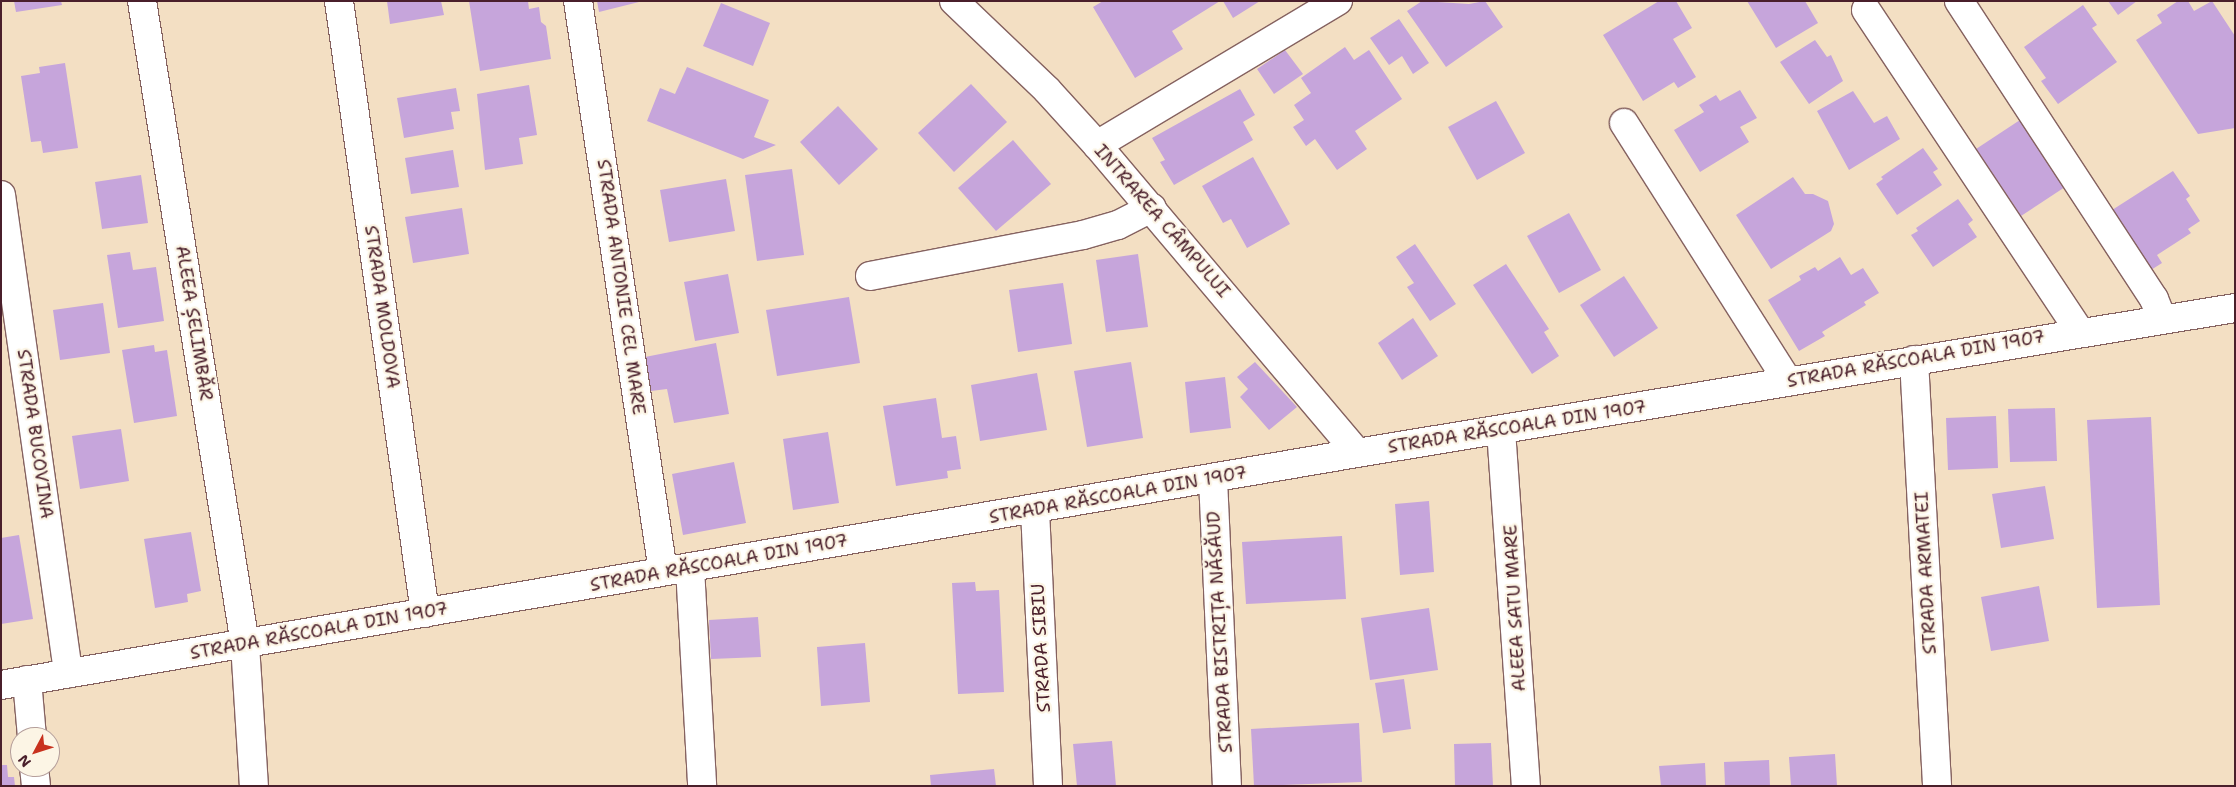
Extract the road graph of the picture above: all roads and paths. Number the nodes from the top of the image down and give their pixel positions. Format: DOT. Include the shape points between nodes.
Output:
graph roads {
  1 [pos="142,1"];
  2 [pos="339,1"];
  3 [pos="578,1"];
  4 [pos="954,1"];
  5 [pos="1338,1"];
  6 [pos="1959,1"];
  7 [pos="1866,10"];
  8 [pos="1624,123"];
  9 [pos="1097,145"];
  10 [pos="1,195"];
  11 [pos="1152,208"];
  12 [pos="870,276"];
  13 [pos="2235,308"];
  14 [pos="2162,319"];
  15 [pos="2080,332"];
  16 [pos="1914,360"];
  17 [pos="1788,381"];
  18 [pos="1501,430"];
  19 [pos="1357,453"];
  20 [pos="1213,479"];
  21 [pos="1035,510"];
  22 [pos="690,568"];
  23 [pos="663,572"];
  24 [pos="425,614"];
  25 [pos="245,644"];
  26 [pos="68,673"];
  27 [pos="14,682"];
  28 [pos="29,727"];
  29 [pos="254,786"];
  30 [pos="702,786"];
  31 [pos="1048,786"];
  32 [pos="1227,786"];
  33 [pos="1526,786"];
  34 [pos="1937,786"];
  1 -- 25 [label="street, ALEEA ȘELIMBĂR"];
  2 -- 24 [label="street, STRADA MOLDOVA"];
  3 -- 23 [label="street, STRADA ANTONIE CEL MARE"];
  4 -- 9 [label="street, INTRAREA CÂMPULUI" via="1048,90"];
  5 -- 9 [label="street"];
  6 -- 14 [label="street" via="2154,299"];
  7 -- 15 [label="street"];
  8 -- 17 [label="street"];
  9 -- 11 [label="street, INTRAREA CÂMPULUI"];
  10 -- 26 [label="street, STRADA BUCOVINA"];
  11 -- 12 [label="street" via="1118,225 1083,234"];
  11 -- 19 [label="street, INTRAREA CÂMPULUI"];
  13 -- 14 [label="street, STRADA RĂSCOALA DIN 1907"];
  14 -- 15 [label="street, STRADA RĂSCOALA DIN 1907"];
  15 -- 16 [label="street, STRADA RĂSCOALA DIN 1907"];
  16 -- 17 [label="street, STRADA RĂSCOALA DIN 1907"];
  16 -- 34 [label="street, STRADA ARMATEI"];
  17 -- 18 [label="street, STRADA RĂSCOALA DIN 1907"];
  18 -- 19 [label="street, STRADA RĂSCOALA DIN 1907"];
  18 -- 33 [label="street, ALEEA SATU MARE"];
  19 -- 20 [label="street, STRADA RĂSCOALA DIN 1907"];
  20 -- 21 [label="street, STRADA RĂSCOALA DIN 1907"];
  20 -- 32 [label="street, STRADA BISTRIȚA NĂSĂUD"];
  21 -- 22 [label="street, STRADA RĂSCOALA DIN 1907"];
  21 -- 31 [label="street, STRADA SIBIU"];
  22 -- 23 [label="street, STRADA RĂSCOALA DIN 1907"];
  22 -- 30 [label="street"];
  23 -- 24 [label="street, STRADA RĂSCOALA DIN 1907"];
  24 -- 25 [label="street, STRADA RĂSCOALA DIN 1907"];
  25 -- 26 [label="street, STRADA RĂSCOALA DIN 1907"];
  25 -- 29 [label="street, ALEEA ȘELIMBĂR"];
  26 -- 27 [label="street, STRADA RĂSCOALA DIN 1907"];
  27 -- 28 [label="street"];
}
